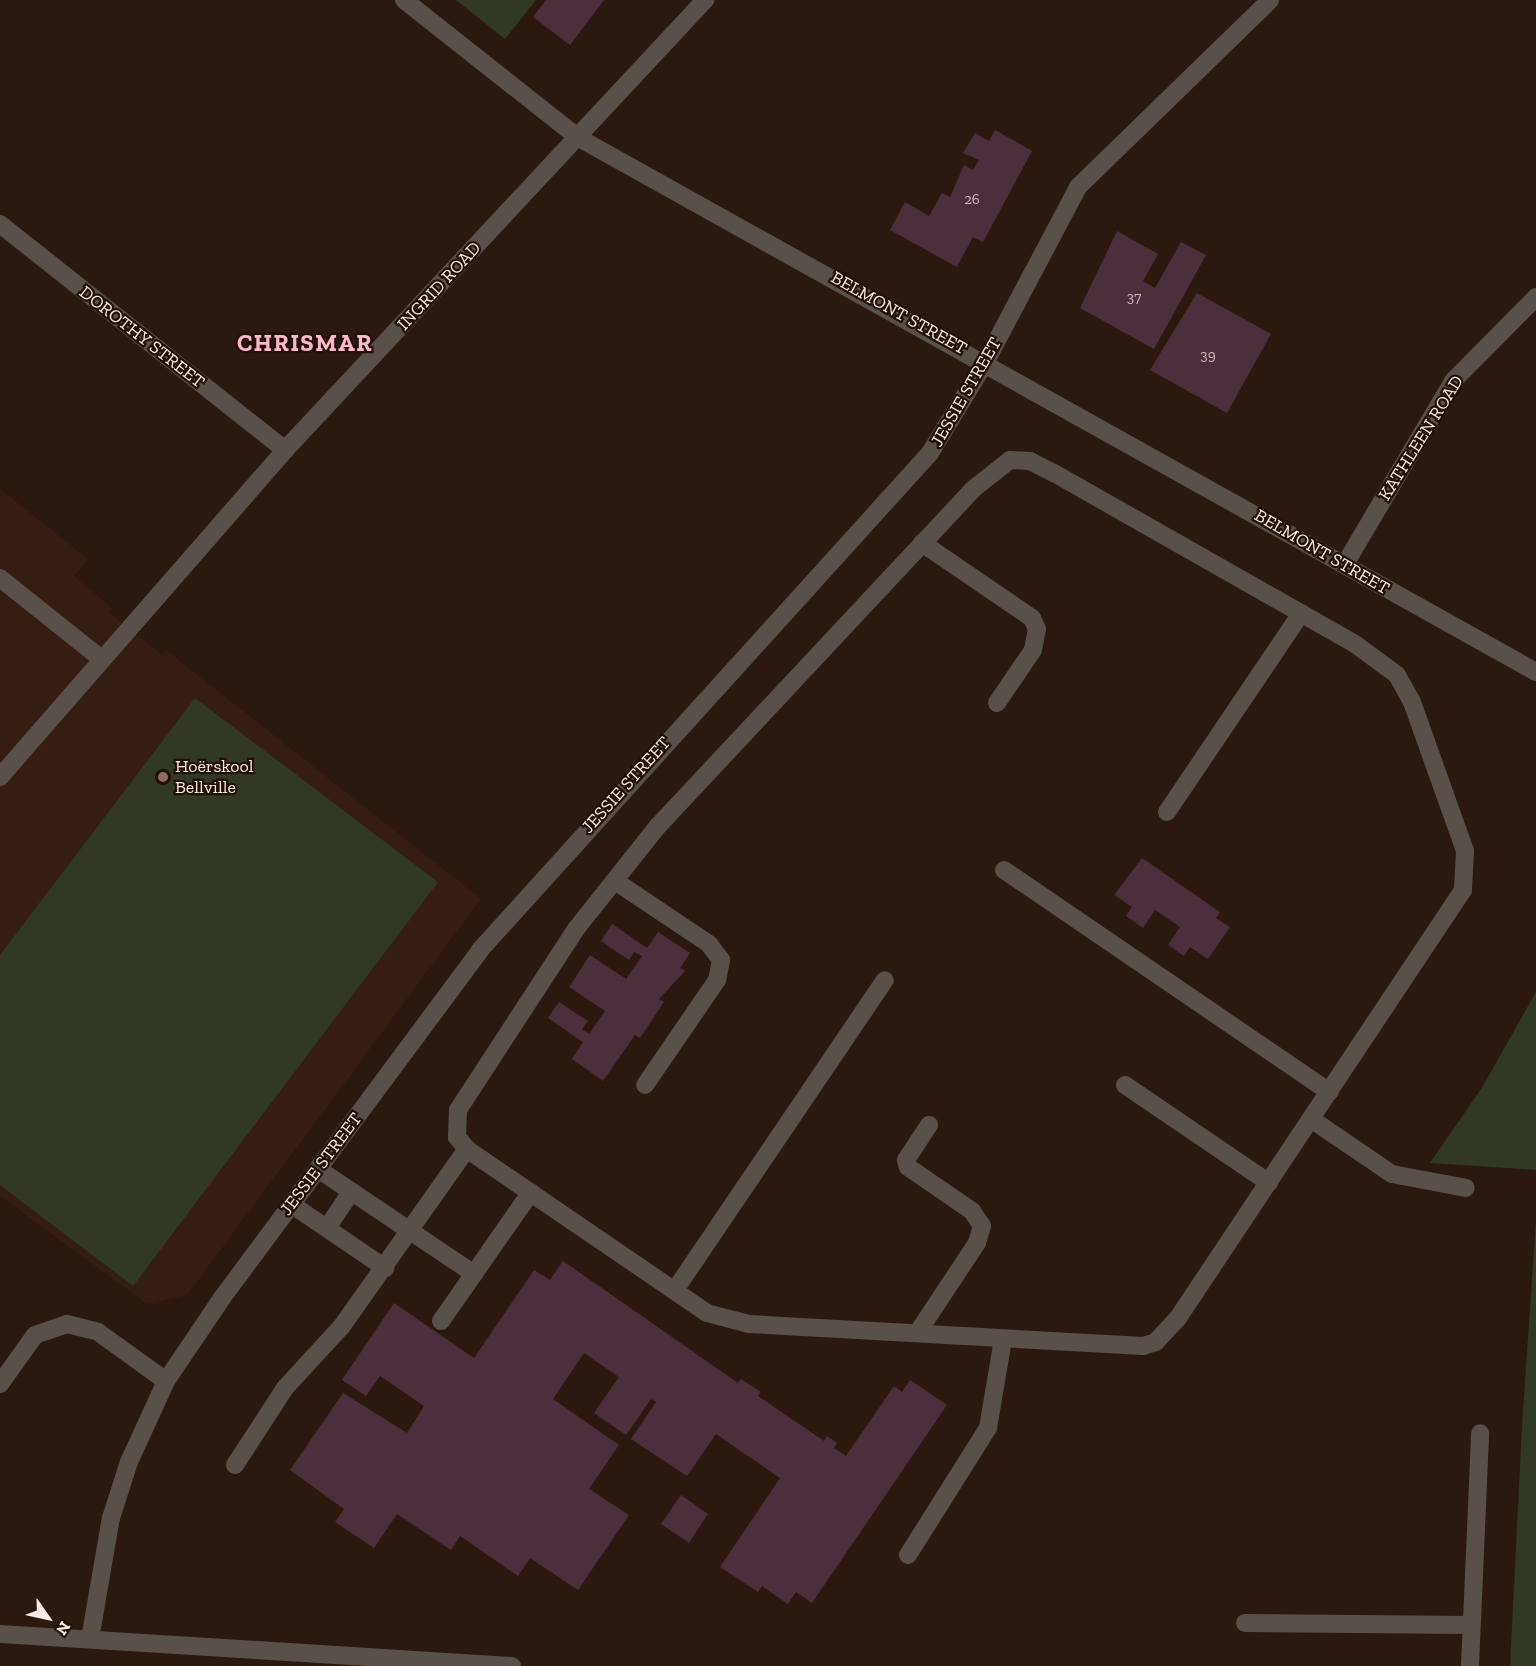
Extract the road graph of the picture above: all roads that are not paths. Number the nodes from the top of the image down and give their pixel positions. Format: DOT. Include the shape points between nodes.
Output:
graph roads {
  1 [pos="404,0"];
  2 [pos="705,0"];
  3 [pos="1270,0"];
  4 [pos="579,138"];
  5 [pos="0,224"];
  6 [pos="1536,297"];
  7 [pos="986,361"];
  8 [pos="285,450"];
  9 [pos="922,543"];
  10 [pos="1345,564"];
  11 [pos="0,578"];
  12 [pos="1301,613"];
  13 [pos="99,657"];
  14 [pos="1536,672"];
  15 [pos="997,703"];
  16 [pos="0,777"];
  17 [pos="1167,812"];
  18 [pos="1004,870"];
  19 [pos="615,880"];
  20 [pos="885,980"];
  21 [pos="645,1084"];
  22 [pos="1125,1085"];
  23 [pos="1330,1092"];
  24 [pos="1311,1119"];
  25 [pos="929,1125"];
  26 [pos="467,1149"];
  27 [pos="318,1169"];
  28 [pos="1269,1183"];
  29 [pos="1466,1188"];
  30 [pos="531,1192"];
  31 [pos="357,1196"];
  32 [pos="291,1204"];
  33 [pos="332,1232"];
  34 [pos="410,1232"];
  35 [pos="385,1268"];
  36 [pos="474,1274"];
  37 [pos="675,1290"];
  38 [pos="441,1321"];
  39 [pos="918,1332"];
  40 [pos="1003,1339"];
  41 [pos="166,1381"];
  42 [pos="0,1384"];
  43 [pos="1480,1433"];
  44 [pos="235,1465"];
  45 [pos="908,1555"];
  46 [pos="1245,1623"];
  47 [pos="1471,1625"];
  48 [pos="0,1634"];
  49 [pos="90,1639"];
  50 [pos="512,1666"];
  51 [pos="1470,1666"];
  1 -- 4 [label="street, BELMONT STREET"];
  2 -- 4 [label="street, INGRID ROAD"];
  3 -- 7 [label="street, JESSIE STREET" via="1078,187"];
  4 -- 7 [label="street, BELMONT STREET"];
  4 -- 8 [label="street, INGRID ROAD"];
  5 -- 8 [label="street, DOROTHY STREET"];
  6 -- 10 [label="street, KATHLEEN ROAD" via="1454,380"];
  7 -- 10 [label="street, BELMONT STREET"];
  7 -- 27 [label="street, JESSIE STREET" via="930,453 480,950"];
  8 -- 13 [label="street, INGRID ROAD"];
  9 -- 12 [label="street" via="994,469 1010,460 1030,461"];
  9 -- 15 [label="street" via="1032,618 1037,628 1033,650"];
  9 -- 19 [label="street" via="658,826"];
  10 -- 14 [label="street, BELMONT STREET"];
  11 -- 13 [label="street"];
  12 -- 17 [label="street"];
  12 -- 23 [label="street" via="1397,675 1412,702 1467,865 1457,901"];
  13 -- 16 [label="street, INGRID ROAD"];
  18 -- 23 [label="street"];
  19 -- 21 [label="street" via="709,944 721,960 717,980"];
  19 -- 26 [label="street" via="458,1110 457,1137"];
  20 -- 37 [label="street"];
  22 -- 28 [label="street"];
  23 -- 24 [label="street"];
  24 -- 28 [label="street"];
  24 -- 29 [label="street" via="1392,1174"];
  25 -- 39 [label="street" via="908,1156 908,1167 972,1211 982,1226 977,1243"];
  26 -- 30 [label="street"];
  26 -- 34 [label="street"];
  27 -- 31 [label="street"];
  27 -- 32 [label="street, JESSIE STREET"];
  28 -- 40 [label="street" via="1178,1318 1156,1342 1143,1346"];
  30 -- 36 [label="street"];
  30 -- 37 [label="street"];
  31 -- 33 [label="street"];
  31 -- 34 [label="street"];
  32 -- 33 [label="street"];
  32 -- 41 [label="street, JESSIE STREET"];
  33 -- 35 [label="street"];
  34 -- 35 [label="street"];
  34 -- 36 [label="street"];
  35 -- 44 [label="street" via="342,1326 301,1366"];
  36 -- 38 [label="street"];
  37 -- 39 [label="street" via="707,1313 749,1324"];
  39 -- 40 [label="street"];
  40 -- 45 [label="street" via="988,1428"];
  41 -- 42 [label="street" via="98,1332 67,1324 35,1335"];
  41 -- 49 [label="street, JESSIE STREET" via="111,1518"];
  43 -- 47 [label="street"];
  46 -- 47 [label="street"];
  47 -- 51 [label="street"];
  48 -- 49 [label="street"];
  49 -- 50 [label="street"];
}
